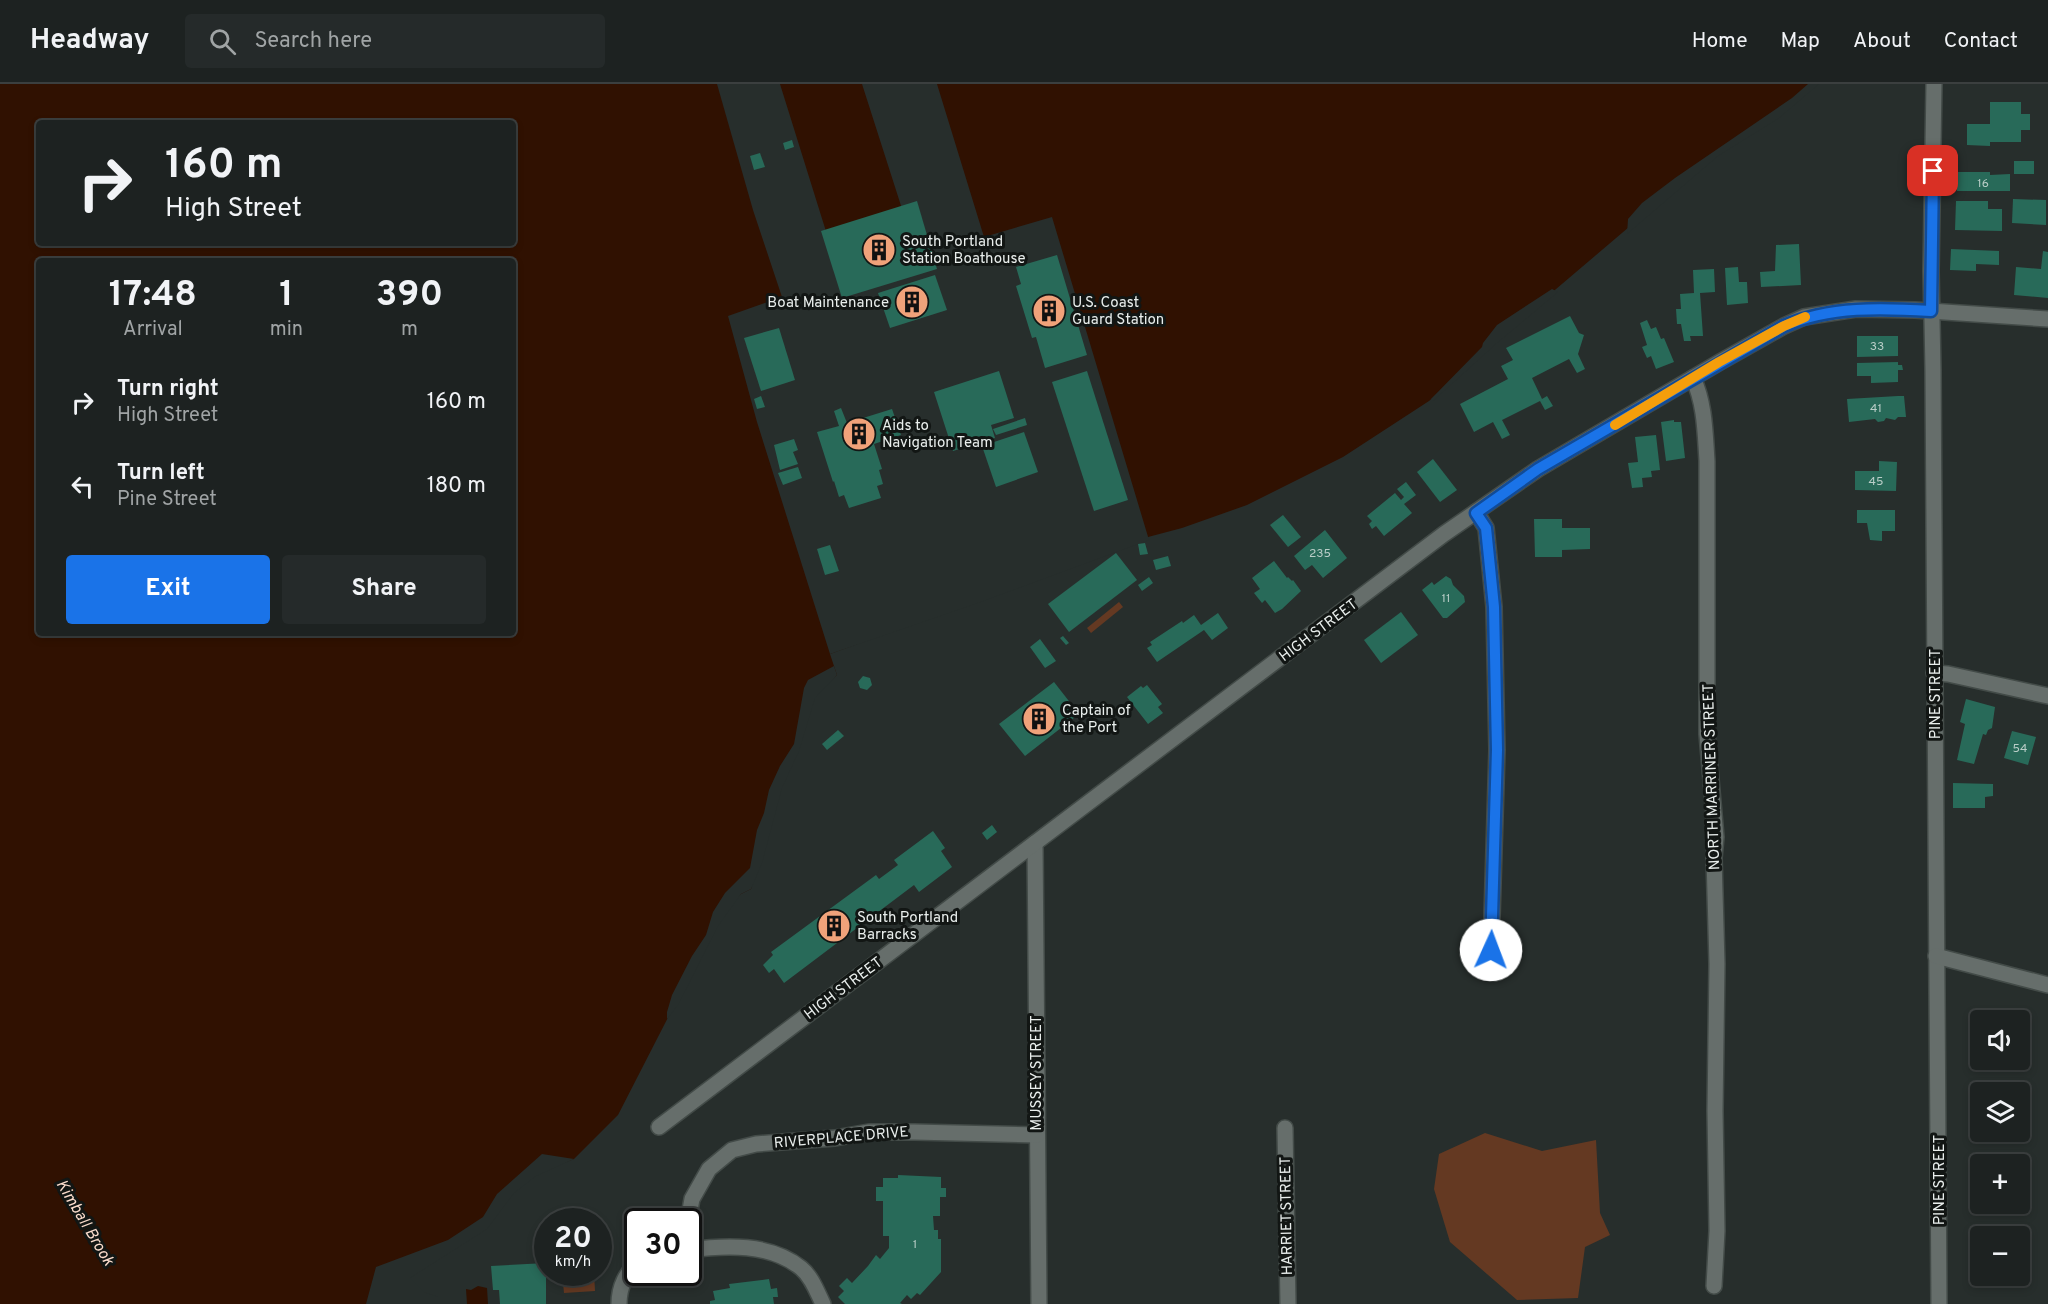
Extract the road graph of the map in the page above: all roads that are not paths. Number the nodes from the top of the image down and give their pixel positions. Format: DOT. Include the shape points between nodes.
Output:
graph roads {
  1 [pos="1934,84"];
  2 [pos="1931,311"];
  3 [pos="2048,319"];
  4 [pos="1693,378"];
  5 [pos="1476,513"];
  6 [pos="1934,673"];
  7 [pos="2048,696"];
  8 [pos="1035,843"];
  9 [pos="1491,950"];
  10 [pos="1936,956"];
  11 [pos="2048,985"];
  12 [pos="660,1127"];
  13 [pos="1285,1128"];
  14 [pos="1036,1135"];
  15 [pos="690,1208"];
  16 [pos="702,1249"];
  17 [pos="624,1279"];
  18 [pos="1714,1286"];
  19 [pos="619,1304"];
  20 [pos="822,1304"];
  21 [pos="1039,1304"];
  22 [pos="1288,1304"];
  23 [pos="1939,1304"];
  1 -- 2 [label="street, PINE STREET"];
  2 -- 3 [label="street, HIGH STREET"];
  2 -- 4 [label="street, HIGH STREET" via="1856,309 1804,317"];
  2 -- 6 [label="street, PINE STREET"];
  4 -- 5 [label="street, HIGH STREET" via="1538,469"];
  4 -- 18 [label="street, NORTH MARRINER STREET" via="1702,405 1707,460 1707,734 1716,837"];
  5 -- 8 [label="street, HIGH STREET"];
  5 -- 9 [label="street" via="1486,528 1494,607 1497,750"];
  6 -- 7 [label="street"];
  6 -- 10 [label="street, PINE STREET"];
  8 -- 12 [label="street, HIGH STREET"];
  8 -- 14 [label="street, MUSSEY STREET"];
  10 -- 11 [label="street"];
  10 -- 23 [label="street, PINE STREET"];
  13 -- 22 [label="street, HARRIET STREET"];
  14 -- 15 [label="street, RIVERPLACE DRIVE" via="869,1132 748,1146 732,1150 709,1169"];
  14 -- 21 [label="street, MUSSEY STREET"];
  16 -- 20 [label="street" via="754,1248 775,1254 801,1268"];
  17 -- 19 [label="street"];
}
